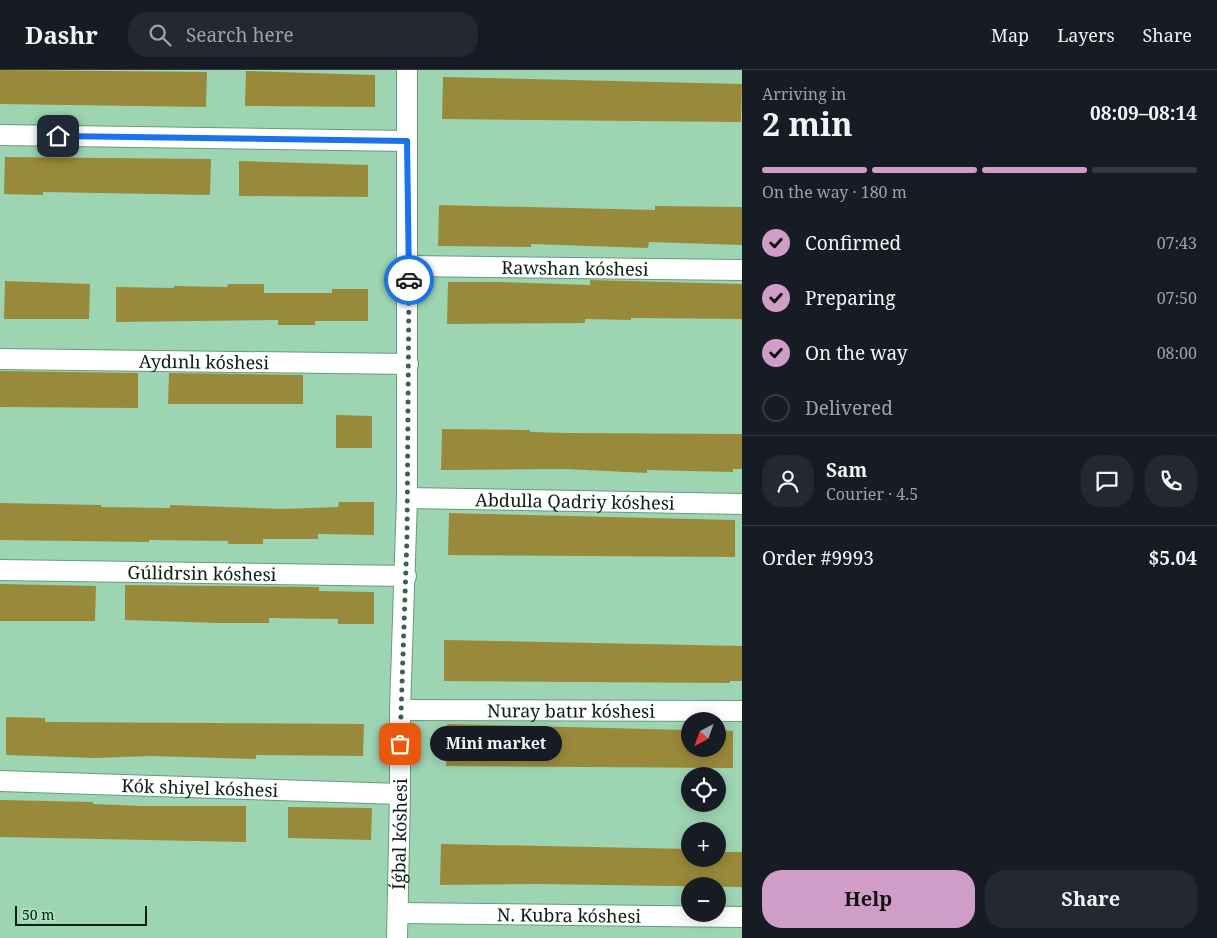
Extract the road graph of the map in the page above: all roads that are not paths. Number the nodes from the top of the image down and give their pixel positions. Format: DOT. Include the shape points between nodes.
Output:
graph roads {
  1 [pos="407,70"];
  2 [pos="0,135"];
  3 [pos="407,141"];
  4 [pos="409,266"];
  5 [pos="742,270"];
  6 [pos="0,359"];
  7 [pos="408,364"];
  8 [pos="407,498"];
  9 [pos="742,504"];
  10 [pos="0,570"];
  11 [pos="406,576"];
  12 [pos="400,710"];
  13 [pos="742,711"];
  14 [pos="0,781"];
  15 [pos="400,794"];
  16 [pos="398,914"];
  17 [pos="742,917"];
  18 [pos="397,938"];
  1 -- 3 [label="street, Íǵbal kóshesi"];
  2 -- 3 [label="street"];
  3 -- 4 [label="street, Íǵbal kóshesi"];
  4 -- 5 [label="street, Rawshan kóshesi"];
  4 -- 7 [label="street, Íǵbal kóshesi"];
  6 -- 7 [label="street, Aydınlı kóshesi"];
  7 -- 8 [label="street, Íǵbal kóshesi"];
  8 -- 9 [label="street, Abdulla Qadriy kóshesi"];
  8 -- 11 [label="street, Íǵbal kóshesi"];
  10 -- 11 [label="street, Gúlidrsin kóshesi"];
  11 -- 12 [label="street, Íǵbal kóshesi"];
  12 -- 13 [label="street, Nuray batır kóshesi"];
  12 -- 15 [label="street, Íǵbal kóshesi"];
  14 -- 15 [label="street, Kók shiyel kóshesi"];
  15 -- 16 [label="street, Íǵbal kóshesi"];
  16 -- 17 [label="street, N. Kubra kóshesi"];
  16 -- 18 [label="street, Íǵbal kóshesi"];
}
